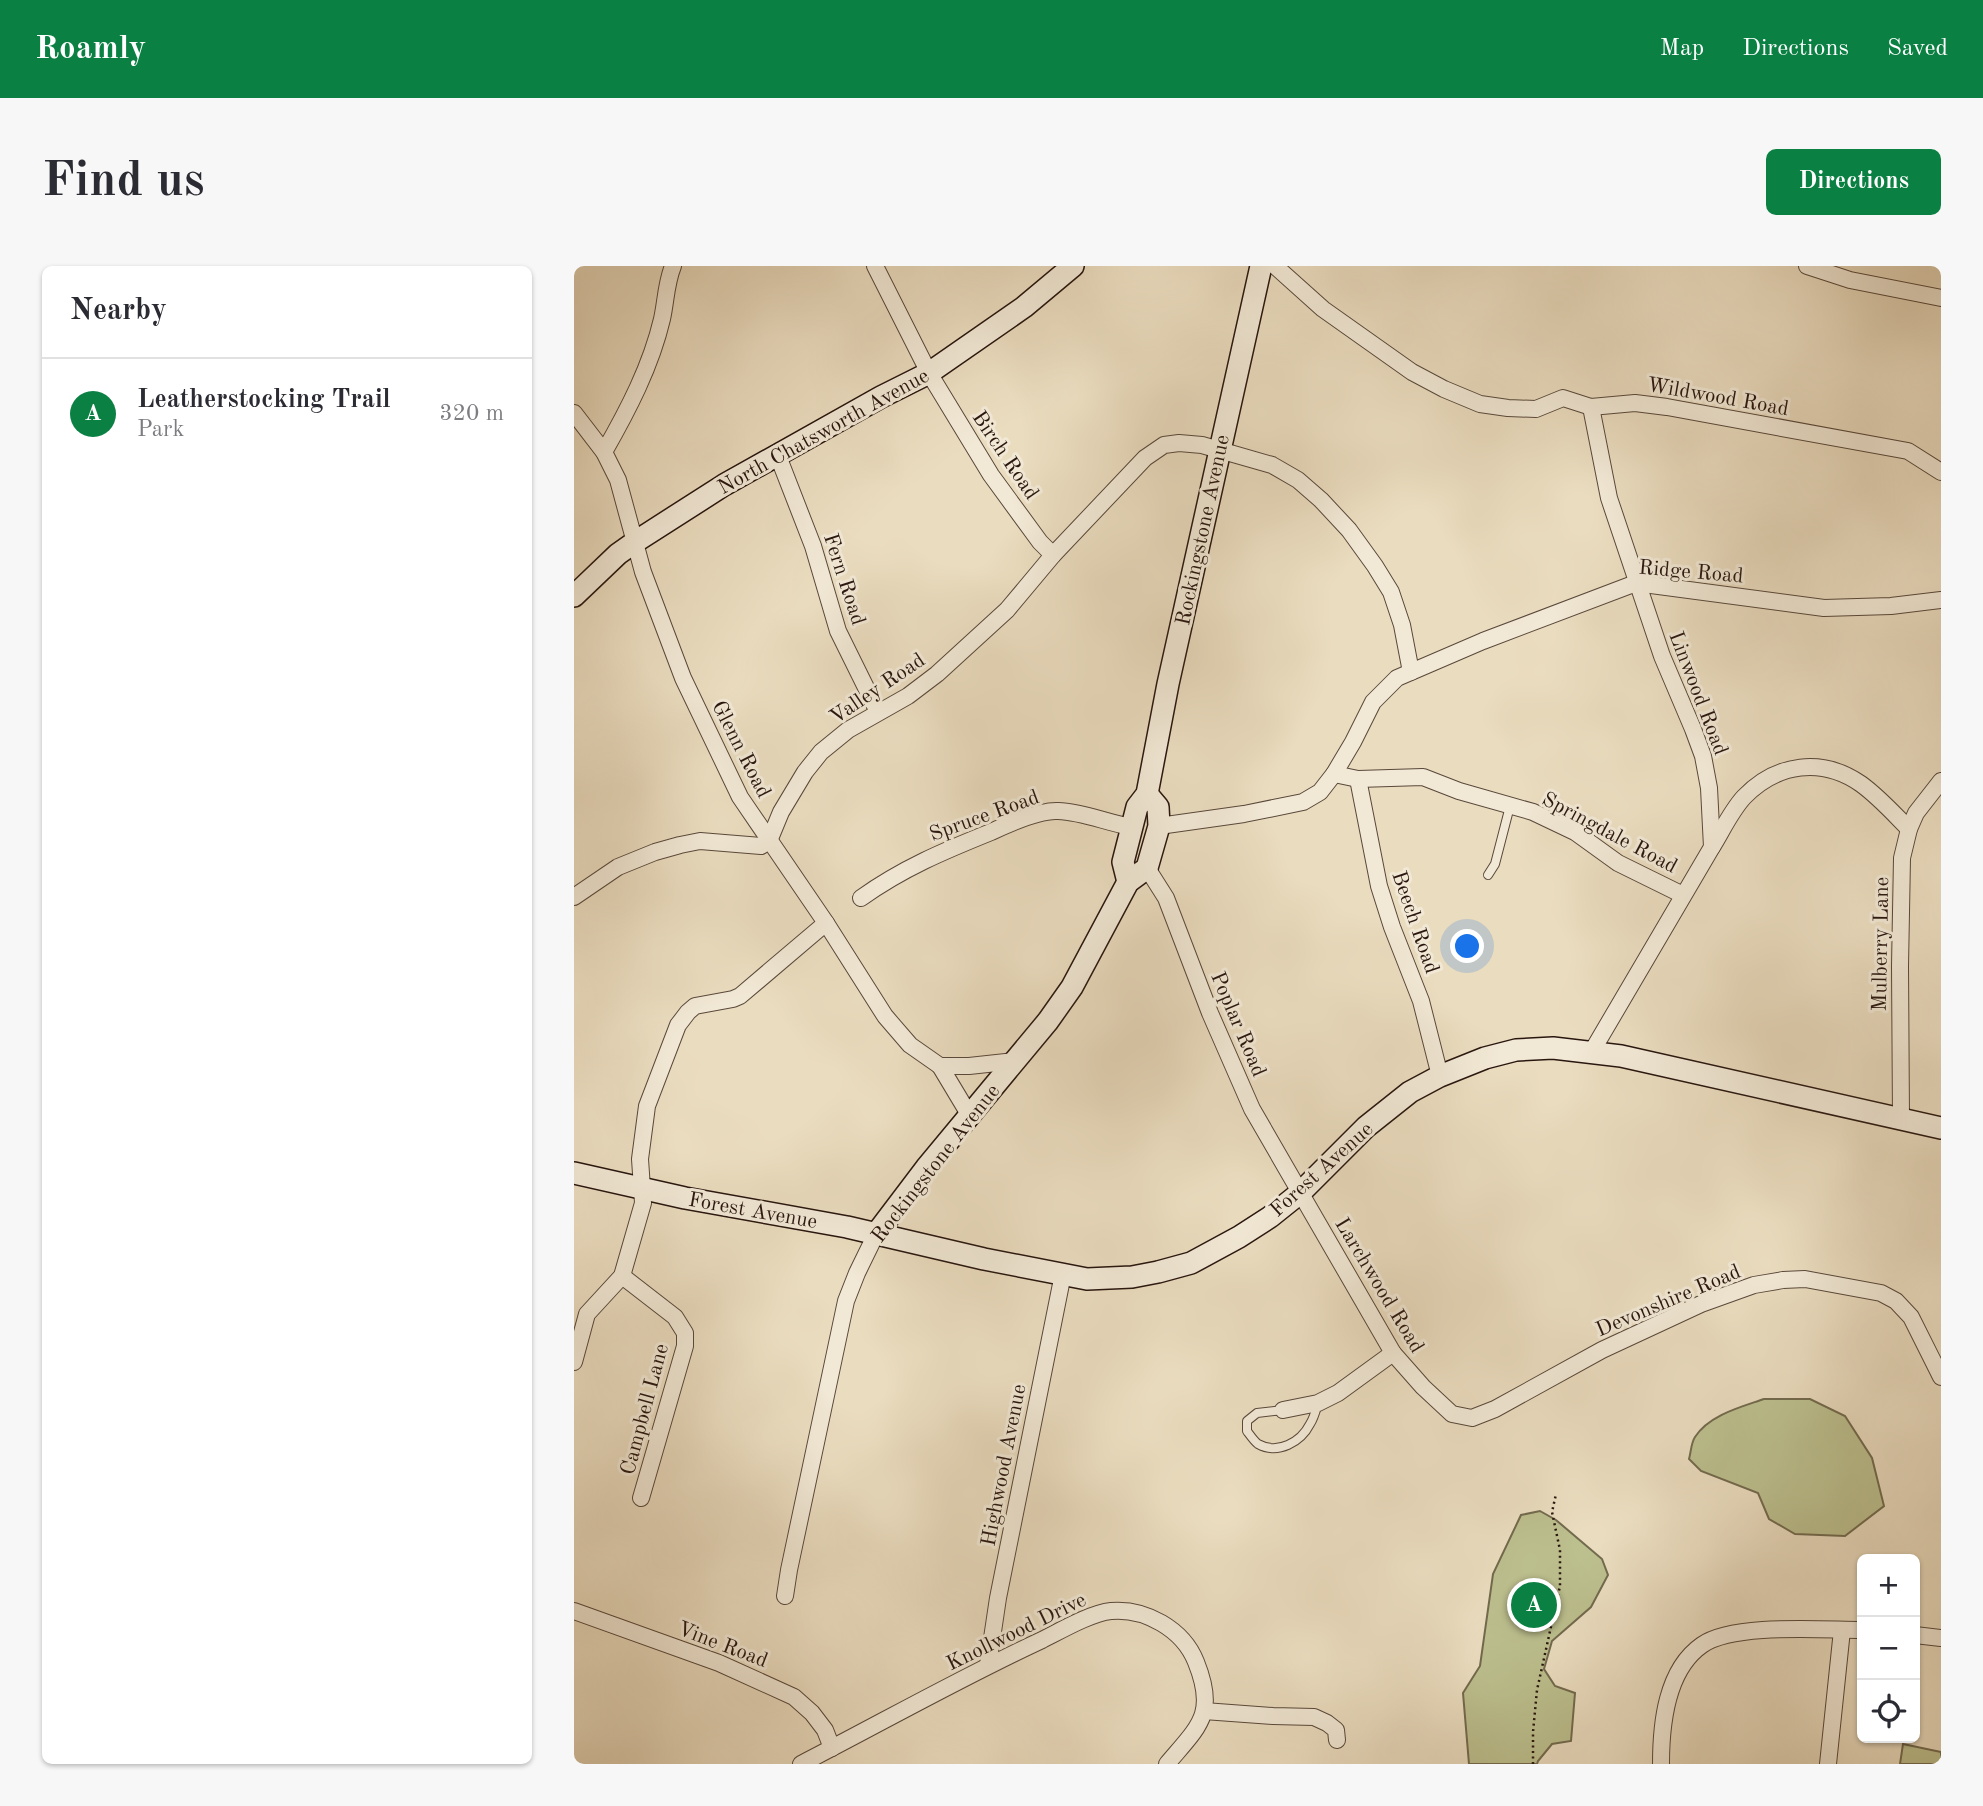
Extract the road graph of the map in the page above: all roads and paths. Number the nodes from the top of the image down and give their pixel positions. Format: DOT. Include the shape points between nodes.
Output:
graph roads {
  1 [pos="673,266"];
  2 [pos="875,266"];
  3 [pos="1073,266"];
  4 [pos="1261,266"];
  5 [pos="1276,266"];
  6 [pos="1807,266"];
  7 [pos="1851,273"];
  8 [pos="1941,298"];
  9 [pos="929,373"];
  10 [pos="1591,407"];
  11 [pos="574,413"];
  12 [pos="1219,449"];
  13 [pos="604,452"];
  14 [pos="778,457"];
  15 [pos="1941,472"];
  16 [pos="635,542"];
  17 [pos="1053,555"];
  18 [pos="1636,583"];
  19 [pos="574,596"];
  20 [pos="1941,600"];
  21 [pos="1411,672"];
  22 [pos="878,712"];
  23 [pos="1334,774"];
  24 [pos="1358,779"];
  25 [pos="1941,781"];
  26 [pos="1147,794"];
  27 [pos="1510,806"];
  28 [pos="1159,825"];
  29 [pos="1132,827"];
  30 [pos="1909,829"];
  31 [pos="769,841"];
  32 [pos="1712,847"];
  33 [pos="1147,868"];
  34 [pos="1488,875"];
  35 [pos="1128,882"];
  36 [pos="1683,895"];
  37 [pos="574,897"];
  38 [pos="861,898"];
  39 [pos="826,923"];
  40 [pos="1591,1053"];
  41 [pos="1014,1061"];
  42 [pos="940,1066"];
  43 [pos="1440,1076"];
  44 [pos="970,1116"];
  45 [pos="1901,1119"];
  46 [pos="1941,1128"];
  47 [pos="574,1173"];
  48 [pos="642,1188"];
  49 [pos="1300,1193"];
  50 [pos="876,1234"];
  51 [pos="1063,1274"];
  52 [pos="622,1276"];
  53 [pos="1394,1353"];
  54 [pos="574,1362"];
  55 [pos="1941,1377"];
  56 [pos="1318,1403"];
  57 [pos="1283,1410"];
  58 [pos="1465,1418"];
  59 [pos="1556,1494"];
  60 [pos="641,1498"];
  61 [pos="785,1596"];
  62 [pos="574,1611"];
  63 [pos="1842,1630"];
  64 [pos="1857,1630"];
  65 [pos="1920,1636"];
  66 [pos="1941,1638"];
  67 [pos="988,1665"];
  68 [pos="1204,1711"];
  69 [pos="1338,1740"];
  70 [pos="832,1748"];
  71 [pos="801,1764"];
  72 [pos="1167,1764"];
  73 [pos="1533,1764"];
  74 [pos="1661,1764"];
  75 [pos="1828,1764"];
  1 -- 13 [label="street" via="644,374"];
  2 -- 9 [label="street, Birch Road"];
  3 -- 9 [label="street, North Chatsworth Avenue" via="1024,307"];
  4 -- 12 [label="street, Rockingstone Avenue"];
  5 -- 10 [label="street, Wildwood Road" via="1323,309 1444,389 1480,404 1508,408 1536,409 1563,398"];
  6 -- 7 [label="street"];
  7 -- 8 [label="street"];
  9 -- 14 [label="street, North Chatsworth Avenue"];
  9 -- 17 [label="street, Birch Road" via="991,475"];
  10 -- 15 [label="street, Wildwood Road" via="1635,403 1667,407 1908,451"];
  10 -- 18 [label="street, Linwood Road" via="1609,498"];
  11 -- 13 [label="street, Glenn Road"];
  12 -- 17 [label="street, Valley Road" via="1164,445 1145,458"];
  12 -- 21 [label="street, Valley Road" via="1272,465 1298,480 1349,530 1391,592"];
  12 -- 26 [label="street, Rockingstone Avenue"];
  13 -- 16 [label="street, Glenn Road" via="618,480"];
  14 -- 16 [label="street, North Chatsworth Avenue" via="724,485"];
  14 -- 22 [label="street, Fern Road" via="813,546 838,631"];
  16 -- 19 [label="street, North Chatsworth Avenue"];
  16 -- 31 [label="street, Glenn Road" via="683,678 740,797"];
  17 -- 22 [label="street, Valley Road" via="1007,610 937,674"];
  18 -- 20 [label="street, Ridge Road" via="1824,608"];
  18 -- 21 [label="street, Ridge Road"];
  18 -- 32 [label="street, Linwood Road" via="1703,756"];
  21 -- 23 [label="street, Ridge Road" via="1397,678 1373,702"];
  22 -- 31 [label="street, Valley Road" via="821,752 781,812"];
  23 -- 24 [label="street, Springdale Road"];
  23 -- 28 [label="street" via="1320,792 1303,802"];
  24 -- 27 [label="street, Springdale Road" via="1423,777"];
  24 -- 43 [label="street, Beech Road" via="1379,886 1421,1001"];
  25 -- 30 [label="street, Mulberry Lane"];
  26 -- 28 [label="street" via="1158,807"];
  26 -- 29 [label="street, Rockingstone Avenue" via="1137,807"];
  27 -- 34 [label="lane"];
  27 -- 36 [label="street, Springdale Road" via="1575,832 1618,863"];
  28 -- 33 [label="street"];
  29 -- 35 [label="street, Rockingstone Avenue" via="1123,862"];
  29 -- 38 [label="street, Spruce Road" via="1055,810 1018,820 928,858"];
  30 -- 32 [label="street" via="1846,774 1800,766 1761,781 1742,799"];
  30 -- 45 [label="street, Mulberry Lane" via="1902,858"];
  31 -- 37 [label="street" via="761,846 700,841 655,852 618,867"];
  31 -- 39 [label="street, Glenn Road"];
  32 -- 36 [label="street"];
  33 -- 35 [label="street, Rockingstone Avenue"];
  33 -- 49 [label="street, Poplar Road" via="1166,898 1252,1109"];
  35 -- 41 [label="street, Rockingstone Avenue" via="1072,987"];
  36 -- 40 [label="street"];
  39 -- 42 [label="street, Glenn Road" via="885,1016 910,1045"];
  39 -- 48 [label="street" via="740,996 695,1006 678,1025 648,1106 640,1159"];
  40 -- 43 [label="street, Forest Avenue" via="1517,1050"];
  40 -- 45 [label="street, Forest Avenue"];
  41 -- 42 [label="street"];
  41 -- 44 [label="street, Rockingstone Avenue"];
  42 -- 44 [label="street, Glenn Road"];
  43 -- 49 [label="street, Forest Avenue" via="1410,1092 1366,1127"];
  44 -- 50 [label="street, Rockingstone Avenue"];
  45 -- 46 [label="street, Forest Avenue"];
  47 -- 48 [label="street, Forest Avenue"];
  48 -- 50 [label="street, Forest Avenue"];
  48 -- 52 [label="street" via="643,1203"];
  49 -- 51 [label="street, Forest Avenue" via="1239,1237 1191,1263 1132,1276 1087,1279"];
  49 -- 53 [label="street, Larchwood Road"];
  50 -- 51 [label="street, Forest Avenue"];
  50 -- 61 [label="street, Rockingstone Avenue" via="846,1301"];
  51 -- 67 [label="street, Highwood Avenue"];
  52 -- 54 [label="street" via="587,1314"];
  52 -- 60 [label="street, Campbell Lane" via="676,1317 685,1333"];
  53 -- 56 [label="street"];
  53 -- 58 [label="street, Larchwood Road" via="1452,1414"];
  55 -- 58 [label="street, Devonshire Road" via="1911,1317 1896,1301 1881,1293 1805,1279 1783,1280 1701,1304 1602,1350 1495,1409"];
  56 -- 57 [label="street"];
  56 -- 57 [label="lane" via="1301,1437 1287,1446 1270,1448 1256,1443 1247,1431 1247,1421 1257,1412"];
  59 -- 73 [label="path" via="1552,1512 1560,1550 1560,1586 1537,1690"];
  62 -- 70 [label="street, Vine Road" via="719,1662 794,1697 825,1730"];
  63 -- 64 [label="street"];
  63 -- 74 [label="street" via="1747,1631 1701,1645 1678,1671 1670,1692"];
  63 -- 75 [label="street"];
  65 -- 66 [label="street"];
  67 -- 68 [label="street, Knollwood Drive" via="1108,1611 1133,1611 1174,1631 1192,1653 1205,1684"];
  67 -- 70 [label="street, Knollwood Drive"];
  68 -- 69 [label="street" via="1314,1717 1336,1730"];
  68 -- 72 [label="street" via="1200,1725"];
  70 -- 71 [label="street, Knollwood Drive"];
}
